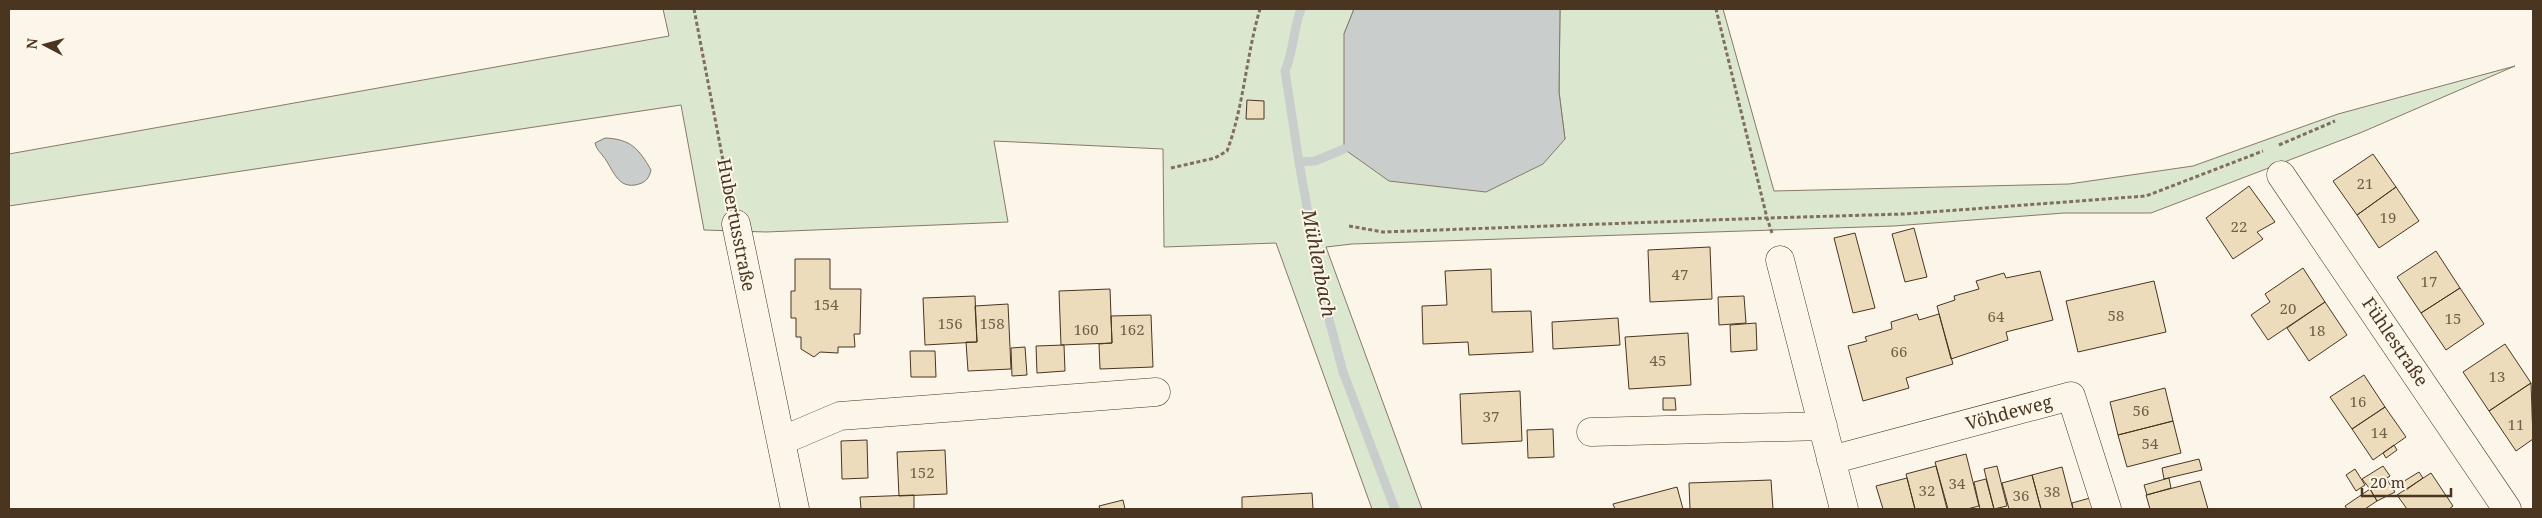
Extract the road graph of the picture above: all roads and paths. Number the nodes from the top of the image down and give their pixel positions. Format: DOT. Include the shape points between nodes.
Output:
graph roads {
  1 [pos="694,9"];
  2 [pos="1260,9"];
  3 [pos="1716,9"];
  4 [pos="2335,121"];
  5 [pos="1171,168"];
  6 [pos="2281,175"];
  7 [pos="1767,218"];
  8 [pos="736,224"];
  9 [pos="1349,226"];
  10 [pos="1780,260"];
  11 [pos="1156,392"];
  12 [pos="1823,426"];
  13 [pos="1591,432"];
  14 [pos="781,441"];
  15 [pos="1831,460"];
  16 [pos="795,509"];
  17 [pos="1844,509"];
  18 [pos="2107,509"];
  19 [pos="2507,509"];
  1 -- 8 [label="path, Hubertusstraße"];
  2 -- 5 [label="path" via="1237,126 1227,151 1215,158"];
  3 -- 7 [label="path"];
  4 -- 7 [label="path" via="2146,196 1913,213"];
  6 -- 19 [label="street, Fühlestraße"];
  7 -- 9 [label="path" via="1384,232"];
  7 -- 10 [label="path"];
  8 -- 14 [label="street, Hubertusstraße"];
  10 -- 12 [label="street"];
  11 -- 14 [label="street" via="840,416"];
  12 -- 13 [label="street"];
  12 -- 15 [label="street"];
  14 -- 16 [label="street, Hubertusstraße"];
  15 -- 17 [label="street"];
  15 -- 18 [label="street, Vöhdeweg" via="2071,396"];
}
